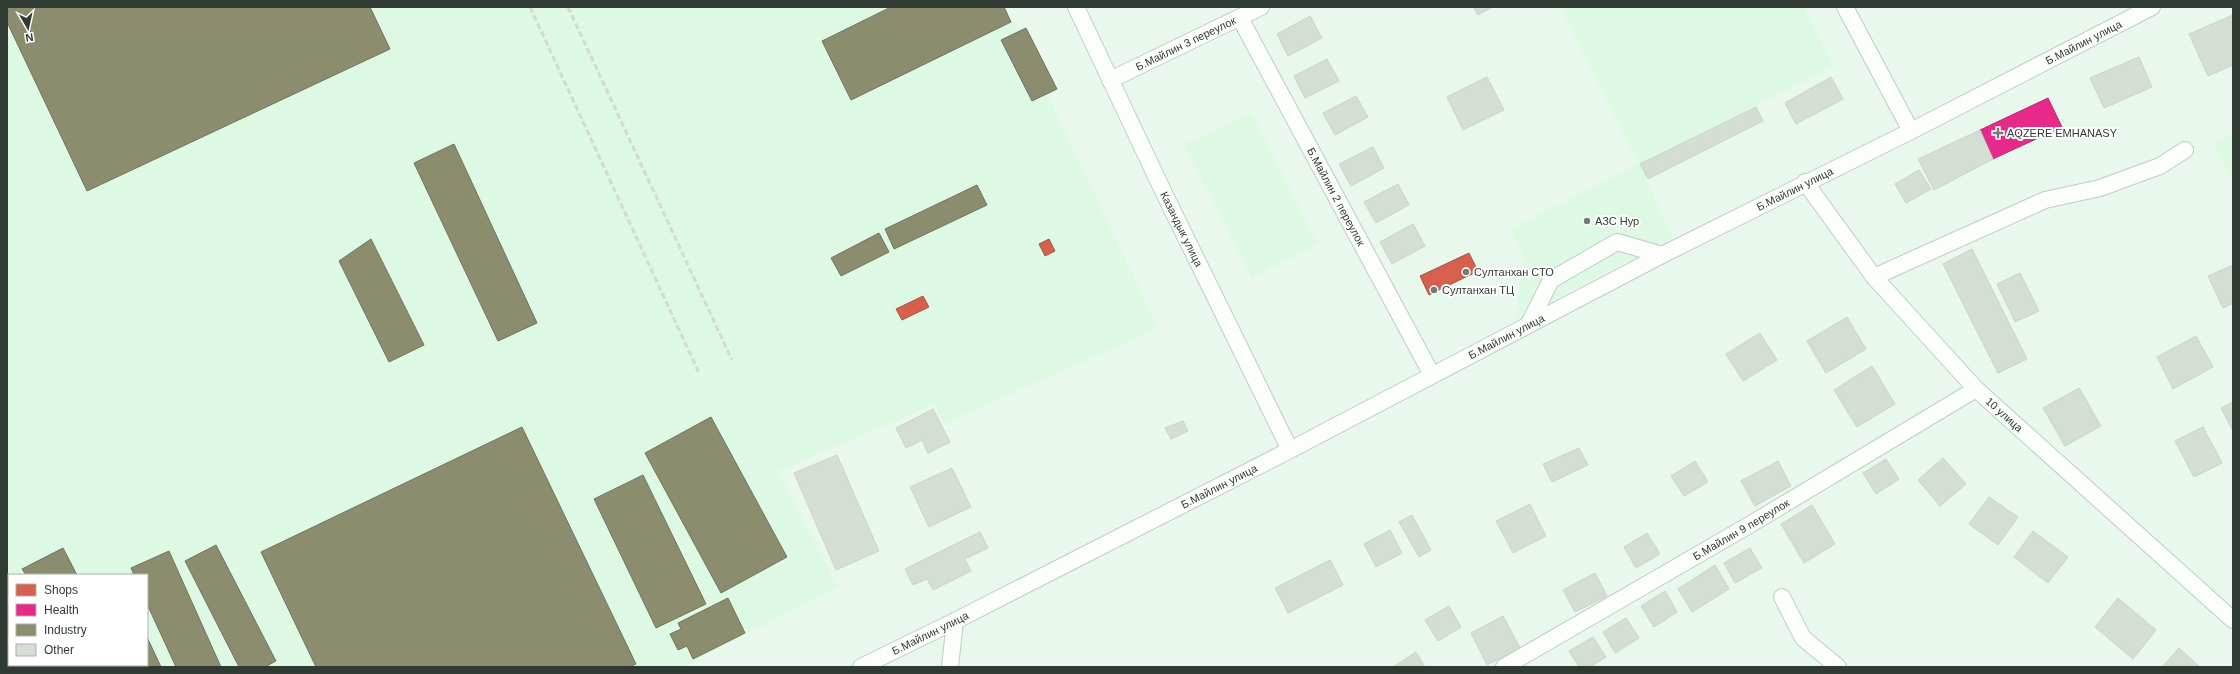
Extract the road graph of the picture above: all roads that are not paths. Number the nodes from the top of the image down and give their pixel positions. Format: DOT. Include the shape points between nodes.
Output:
graph roads {
  1 [pos="1076,7"];
  2 [pos="1261,7"];
  3 [pos="1845,7"];
  4 [pos="2152,7"];
  5 [pos="1240,18"];
  6 [pos="1110,80"];
  7 [pos="1911,131"];
  8 [pos="2185,150"];
  9 [pos="1805,182"];
  10 [pos="1662,255"];
  11 [pos="1874,276"];
  12 [pos="1529,324"];
  13 [pos="1432,375"];
  14 [pos="1976,389"];
  15 [pos="1290,450"];
  16 [pos="1782,597"];
  17 [pos="2233,620"];
  18 [pos="955,621"];
  19 [pos="861,667"];
  20 [pos="950,667"];
  21 [pos="1504,667"];
  22 [pos="1838,667"];
  1 -- 6 [label="street, Казандык улица"];
  2 -- 5 [label="street, Б.Майлин 3 переулок"];
  3 -- 7 [label="street"];
  4 -- 7 [label="street, Б.Майлин улица"];
  5 -- 6 [label="street, Б.Майлин 3 переулок"];
  5 -- 13 [label="street, Б.Майлин 2 переулок"];
  6 -- 15 [label="street, Казандык улица"];
  7 -- 9 [label="street, Б.Майлин улица"];
  8 -- 11 [label="street" via="2160,166 2100,188 2045,200"];
  9 -- 10 [label="street, Б.Майлин улица"];
  9 -- 11 [label="street, 10 улица"];
  10 -- 12 [label="street, Б.Майлин улица"];
  10 -- 12 [label="street" via="1618,242 1552,280"];
  11 -- 14 [label="street, 10 улица"];
  12 -- 13 [label="street, Б.Майлин улица"];
  13 -- 15 [label="street, Б.Майлин улица"];
  14 -- 17 [label="street, 10 улица"];
  14 -- 21 [label="street, Б.Майлин 9 переулок" via="1751,524"];
  15 -- 18 [label="street, Б.Майлин улица"];
  16 -- 22 [label="street" via="1804,638"];
  18 -- 19 [label="street, Б.Майлин улица"];
  18 -- 20 [label="street"];
}
